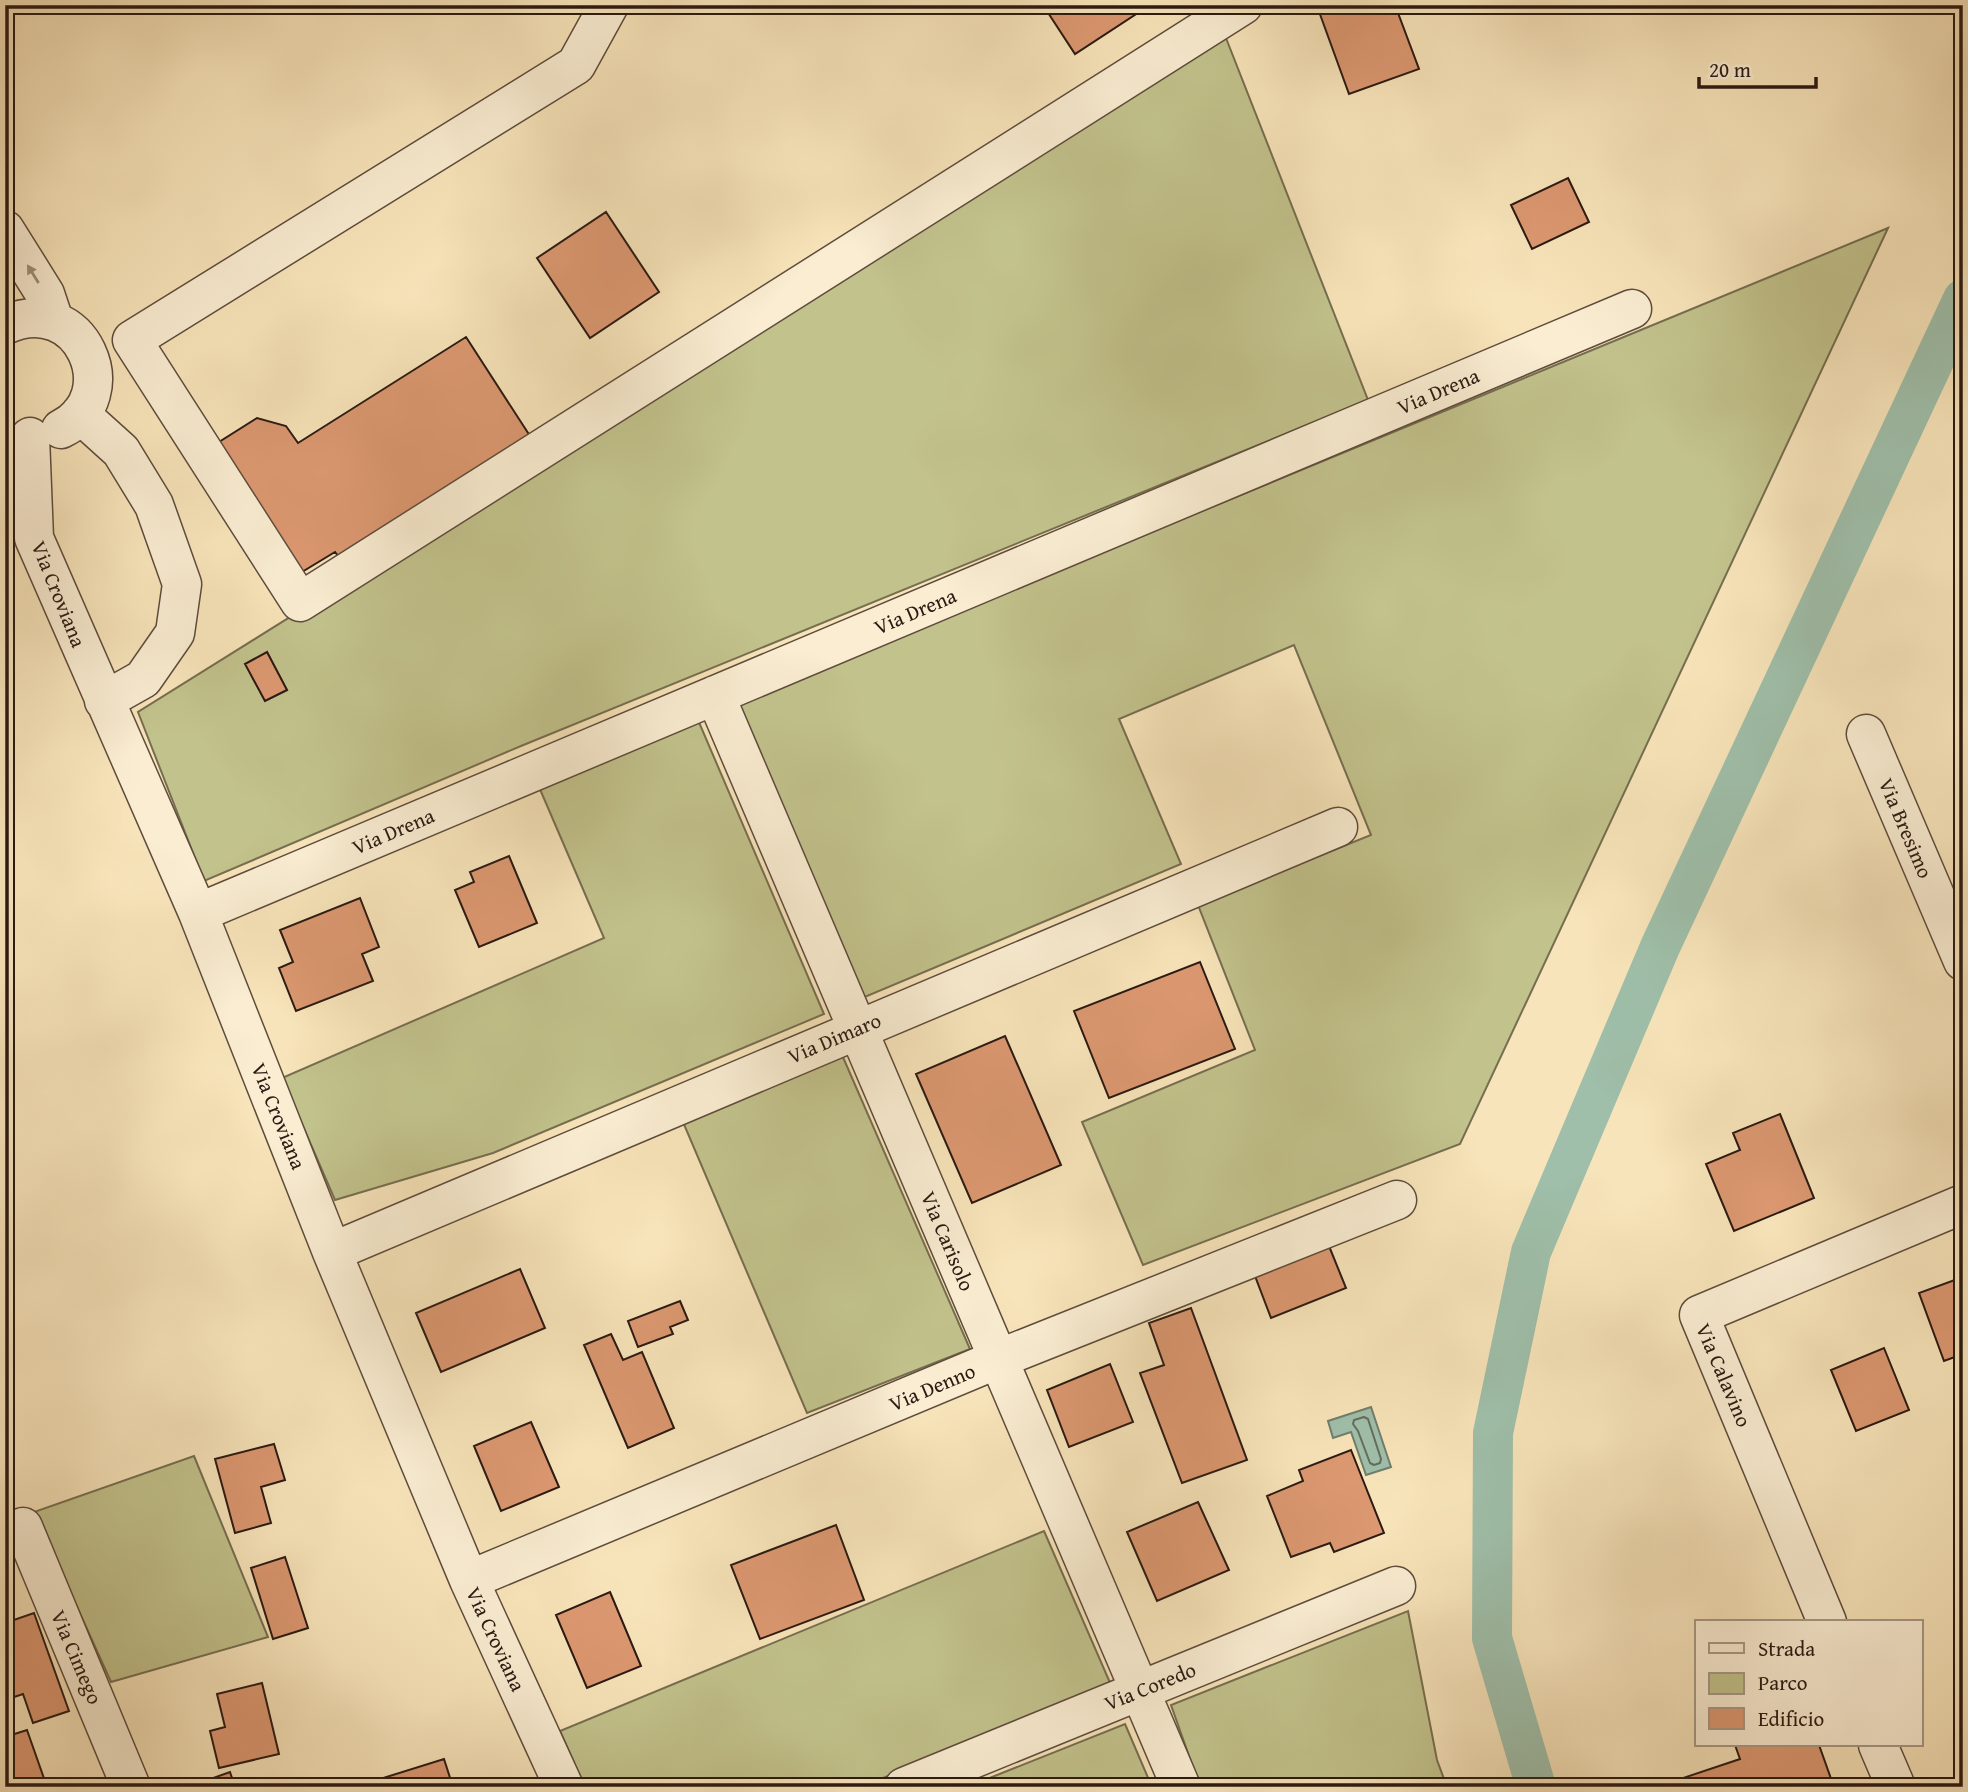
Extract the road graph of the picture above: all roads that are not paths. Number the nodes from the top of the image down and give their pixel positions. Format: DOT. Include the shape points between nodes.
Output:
graph roads {
  1 [pos="609,5"];
  2 [pos="1243,5"];
  3 [pos="5,230"];
  4 [pos="1632,309"];
  5 [pos="54,321"];
  6 [pos="5,326"];
  7 [pos="80,414"];
  8 [pos="18,433"];
  9 [pos="715,695"];
  10 [pos="104,701"];
  11 [pos="1866,734"];
  12 [pos="1338,827"];
  13 [pos="198,912"];
  14 [pos="1963,961"];
  15 [pos="857,1028"];
  16 [pos="1397,1200"];
  17 [pos="1963,1204"];
  18 [pos="332,1252"];
  19 [pos="999,1359"];
  20 [pos="23,1527"];
  21 [pos="469,1580"];
  22 [pos="1396,1586"];
  23 [pos="1826,1620"];
  24 [pos="1140,1690"];
  25 [pos="1878,1746"];
  26 [pos="131,1787"];
  27 [pos="564,1787"];
  28 [pos="904,1787"];
  29 [pos="1181,1787"];
  30 [pos="1896,1787"];
  1 -- 2 [label="street" via="576,65 132,340 300,602"];
  5 -- 3 [label="street, one-way" via="45,294"];
  4 -- 9 [label="street, Via Drena"];
  5 -- 6 [label="street" via="36,317"];
  5 -- 7 [label="street" via="77,337 91,360 90,398"];
  7 -- 8 [label="street" via="50,434"];
  7 -- 10 [label="street" via="121,451 154,505 182,584 175,633 143,679"];
  8 -- 10 [label="street, Via Croviana" via="34,538"];
  9 -- 13 [label="street, Via Drena"];
  9 -- 15 [label="street, Via Carisolo"];
  10 -- 13 [label="street, Via Croviana"];
  11 -- 14 [label="street, Via Bresimo"];
  12 -- 15 [label="street, Via Dimaro"];
  13 -- 18 [label="street, Via Croviana"];
  15 -- 18 [label="street, Via Dimaro"];
  15 -- 19 [label="street, Via Carisolo"];
  16 -- 19 [label="street, Via Denno"];
  17 -- 23 [label="street, Via Calavino" via="1699,1315"];
  18 -- 21 [label="street, Via Croviana"];
  19 -- 21 [label="street, Via Denno"];
  19 -- 24 [label="street, Via Carisolo"];
  20 -- 26 [label="street, Via Cimego"];
  21 -- 27 [label="street, Via Croviana"];
  22 -- 24 [label="street, Via Coredo"];
  24 -- 28 [label="street, Via Coredo"];
  24 -- 29 [label="street, Via Carisolo"];
  25 -- 30 [label="street"];
}
